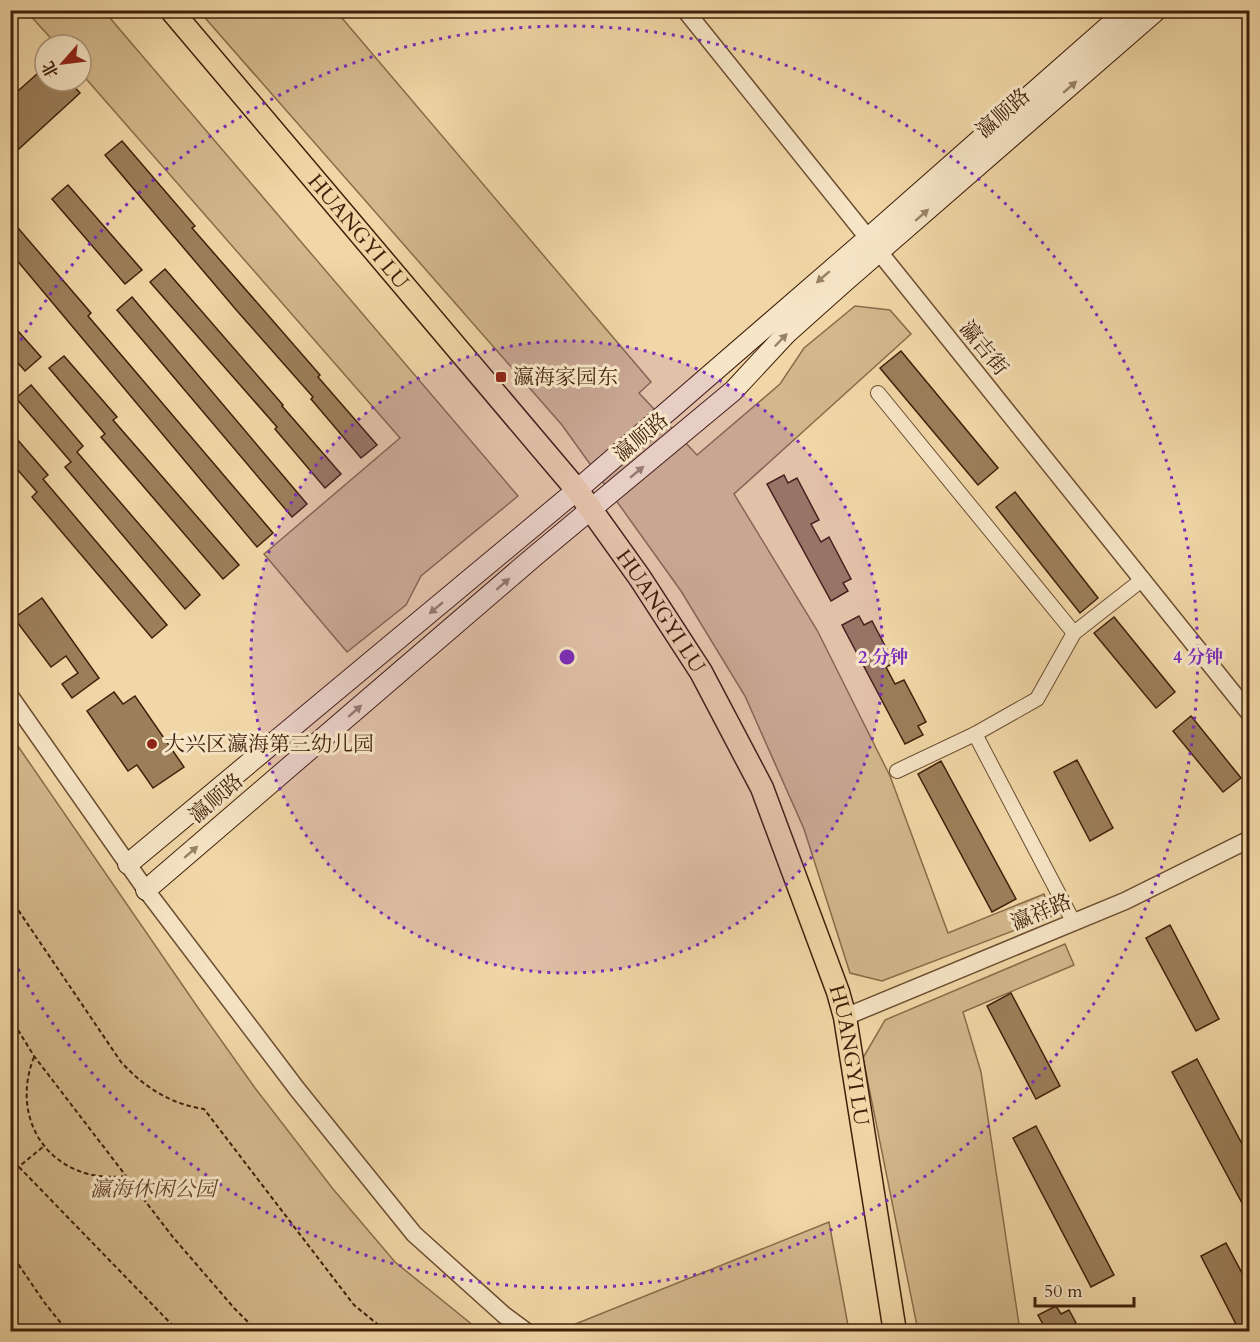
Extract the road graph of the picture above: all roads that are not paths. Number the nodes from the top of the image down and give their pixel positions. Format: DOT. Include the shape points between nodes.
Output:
graph roads {
  1 [pos="685,10"];
  2 [pos="1127,10"];
  3 [pos="1157,10"];
  4 [pos="174,12"];
  5 [pos="873,246"];
  6 [pos="878,393"];
  7 [pos="577,490"];
  8 [pos="593,510"];
  9 [pos="1143,579"];
  10 [pos="1074,633"];
  11 [pos="10,696"];
  12 [pos="1250,714"];
  13 [pos="975,734"];
  14 [pos="897,771"];
  15 [pos="1250,839"];
  16 [pos="128,864"];
  17 [pos="146,890"];
  18 [pos="1074,922"];
  19 [pos="845,1017"];
  20 [pos="526,1332"];
  21 [pos="895,1332"];
  1 -- 5 [label="street, 瀛吉街"];
  2 -- 5 [label="main road, 瀛顺路"];
  5 -- 3 [label="main road, 瀛顺路, one-way"];
  4 -- 7 [label="main road, HUANGYI LU"];
  5 -- 7 [label="main road, 瀛顺路, one-way"];
  8 -- 5 [label="main road, 瀛顺路, one-way" via="732,391"];
  5 -- 9 [label="street, 瀛吉街"];
  6 -- 10 [label="street"];
  7 -- 8 [label="main road, HUANGYI LU"];
  7 -- 16 [label="main road, 瀛顺路, one-way"];
  17 -- 8 [label="main road, 瀛顺路, one-way"];
  8 -- 19 [label="main road, HUANGYI LU" via="701,672 762,788"];
  9 -- 10 [label="street"];
  9 -- 12 [label="street, 瀛吉街"];
  10 -- 13 [label="street" via="1037,699"];
  11 -- 16 [label="street"];
  13 -- 14 [label="street"];
  13 -- 18 [label="street"];
  15 -- 18 [label="street, 瀛祥路"];
  16 -- 17 [label="street"];
  17 -- 20 [label="street" via="297,1089 414,1234"];
  18 -- 19 [label="street, 瀛祥路"];
  19 -- 21 [label="main road, HUANGYI LU"];
}
